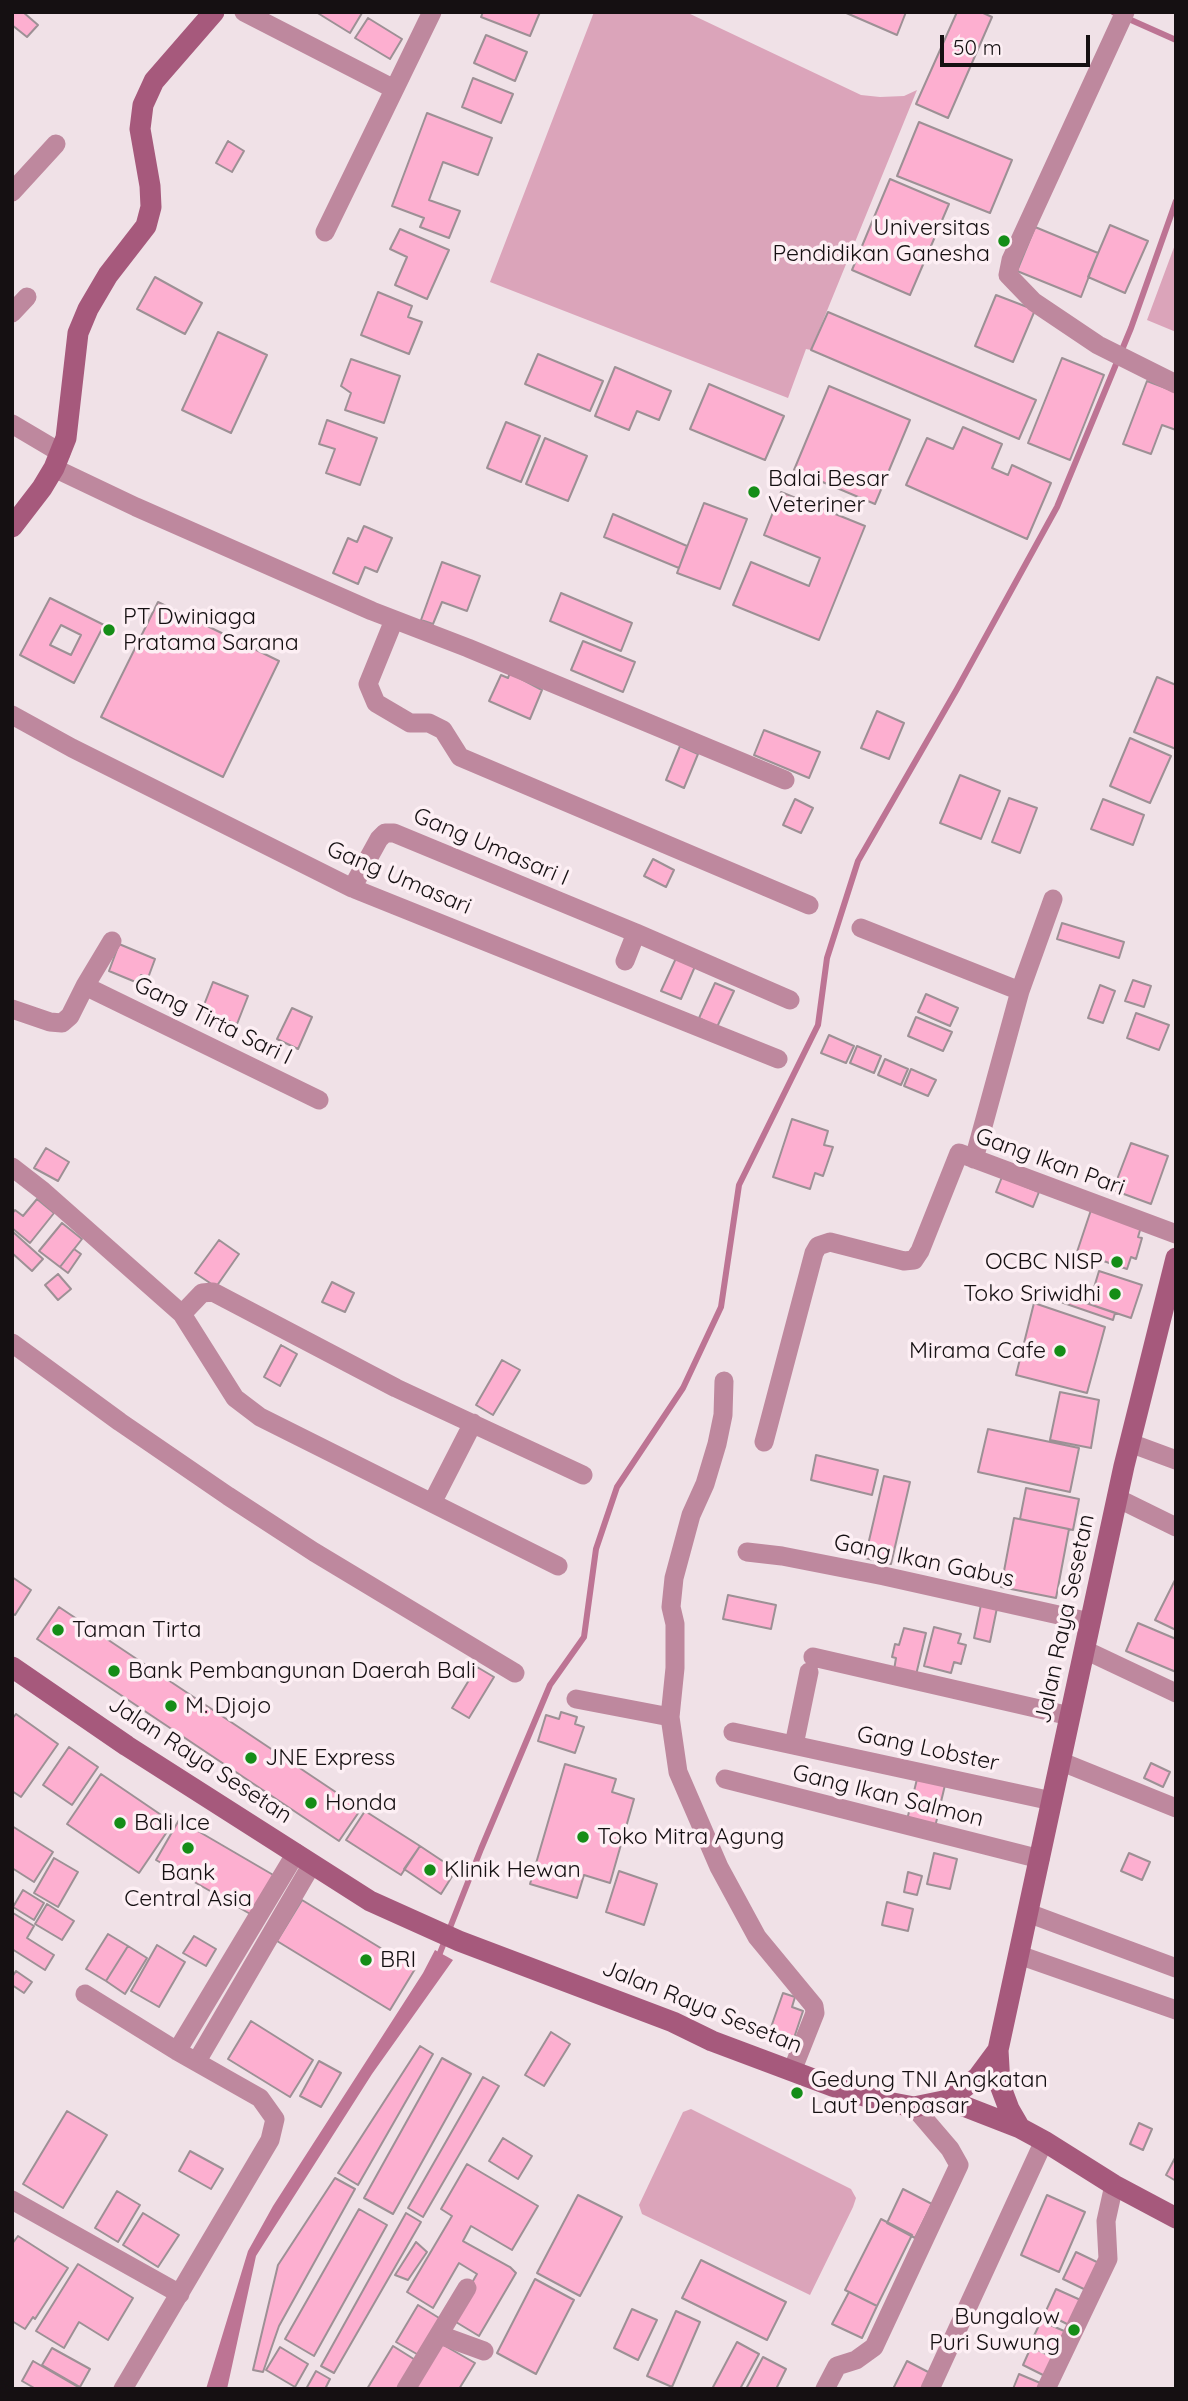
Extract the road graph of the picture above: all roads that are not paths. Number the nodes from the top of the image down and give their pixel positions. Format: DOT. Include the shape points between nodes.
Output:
graph roads {
  1 [pos="214,12"];
  2 [pos="244,12"];
  3 [pos="432,12"];
  4 [pos="1125,12"];
  5 [pos="394,89"];
  6 [pos="55,144"];
  7 [pos="12,192"];
  8 [pos="326,232"];
  9 [pos="27,297"];
  10 [pos="12,313"];
  11 [pos="1176,384"];
  12 [pos="12,424"];
  13 [pos="50,452"];
  14 [pos="12,527"];
  15 [pos="394,620"];
  16 [pos="12,715"];
  17 [pos="785,780"];
  18 [pos="352,888"];
  19 [pos="1053,899"];
  20 [pos="809,905"];
  21 [pos="861,928"];
  22 [pos="636,933"];
  23 [pos="112,941"];
  24 [pos="625,961"];
  25 [pos="85,986"];
  26 [pos="1020,991"];
  27 [pos="790,1000"];
  28 [pos="12,1009"];
  29 [pos="778,1059"];
  30 [pos="318,1100"];
  31 [pos="974,1159"];
  32 [pos="12,1167"];
  33 [pos="1176,1234"];
  34 [pos="1176,1258"];
  35 [pos="181,1314"];
  36 [pos="12,1343"];
  37 [pos="724,1381"];
  38 [pos="473,1423"];
  39 [pos="764,1442"];
  40 [pos="1130,1443"];
  41 [pos="1176,1460"];
  42 [pos="583,1475"];
  43 [pos="1117,1498"];
  44 [pos="432,1503"];
  45 [pos="1176,1527"];
  46 [pos="747,1552"];
  47 [pos="558,1566"];
  48 [pos="1090,1622"];
  49 [pos="1085,1650"];
  50 [pos="12,1667"];
  51 [pos="516,1673"];
  52 [pos="1176,1693"];
  53 [pos="576,1699"];
  54 [pos="1070,1716"];
  55 [pos="670,1717"];
  56 [pos="733,1732"];
  57 [pos="794,1745"];
  58 [pos="1062,1762"];
  59 [pos="725,1779"];
  60 [pos="1052,1801"];
  61 [pos="1176,1808"];
  62 [pos="304,1859"];
  63 [pos="1040,1859"];
  64 [pos="1027,1913"];
  65 [pos="1018,1955"];
  66 [pos="1176,1968"];
  67 [pos="85,1994"];
  68 [pos="1176,2010"];
  69 [pos="998,2050"];
  70 [pos="177,2051"];
  71 [pos="197,2061"];
  72 [pos="792,2071"];
  73 [pos="948,2100"];
  74 [pos="914,2107"];
  75 [pos="1020,2128"];
  76 [pos="1044,2141"];
  77 [pos="1114,2185"];
  78 [pos="12,2200"];
  79 [pos="1176,2218"];
  80 [pos="467,2288"];
  81 [pos="180,2294"];
  82 [pos="440,2334"];
  83 [pos="484,2351"];
  84 [pos="123,2389"];
  85 [pos="406,2389"];
  86 [pos="825,2389"];
  87 [pos="930,2389"];
  88 [pos="1046,2389"];
  1 -- 13 [label="main road" via="154,81 143,106 140,129 151,207 146,226 88,309 78,333 66,438"];
  2 -- 5 [label="street"];
  3 -- 5 [label="street"];
  4 -- 11 [label="street" via="1008,275 1034,302 1098,345"];
  5 -- 8 [label="street"];
  6 -- 7 [label="street"];
  9 -- 10 [label="street"];
  12 -- 13 [label="street"];
  13 -- 14 [label="main road" via="42,488"];
  13 -- 15 [label="street" via="136,507"];
  15 -- 17 [label="street"];
  15 -- 20 [label="street" via="368,684 376,704 410,723 429,723 443,730 460,757"];
  16 -- 18 [label="street, Gang Umasari"];
  18 -- 22 [label="street, Gang Umasari I" via="379,839 394,833"];
  18 -- 29 [label="street, Gang Umasari"];
  19 -- 26 [label="street"];
  21 -- 26 [label="street"];
  22 -- 24 [label="street"];
  22 -- 27 [label="street, Gang Umasari I"];
  23 -- 25 [label="street"];
  25 -- 28 [label="street" via="62,1023"];
  25 -- 30 [label="street, Gang Tirta Sari I"];
  26 -- 31 [label="street"];
  31 -- 33 [label="street, Gang Ikan Pari"];
  31 -- 39 [label="street, Gang Ikan Pari" via="959,1153 914,1260 830,1242 818,1246"];
  32 -- 35 [label="street"];
  34 -- 40 [label="main road, Jalan Raya Sesetan"];
  35 -- 38 [label="street" via="202,1293 213,1292"];
  35 -- 44 [label="street" via="235,1398 260,1417"];
  36 -- 51 [label="street" via="228,1496"];
  37 -- 55 [label="street" via="717,1444 674,1578 675,1668"];
  38 -- 42 [label="street"];
  38 -- 44 [label="street"];
  40 -- 41 [label="street"];
  40 -- 43 [label="main road, Jalan Raya Sesetan"];
  43 -- 45 [label="street"];
  43 -- 48 [label="main road, Jalan Raya Sesetan"];
  44 -- 47 [label="street"];
  46 -- 48 [label="street, Gang Ikan Gabus" via="884,1576"];
  48 -- 49 [label="main road, Jalan Raya Sesetan"];
  49 -- 52 [label="street"];
  49 -- 54 [label="main road, Jalan Raya Sesetan"];
  50 -- 62 [label="main road, Jalan Raya Sesetan"];
  53 -- 55 [label="street"];
  54 -- 57 [label="street" via="811,1664"];
  54 -- 58 [label="main road, Jalan Raya Sesetan"];
  55 -- 72 [label="street" via="678,1772 719,1867 757,1937 814,2006"];
  56 -- 57 [label="street, Gang Lobster"];
  57 -- 60 [label="street, Gang Lobster"];
  58 -- 60 [label="main road, Jalan Raya Sesetan"];
  58 -- 61 [label="street"];
  59 -- 63 [label="street, Gang Ikan Salmon"];
  60 -- 63 [label="main road, Jalan Raya Sesetan"];
  62 -- 70 [label="street"];
  62 -- 71 [label="street"];
  62 -- 72 [label="main road, Jalan Raya Sesetan" via="370,1901 460,1941"];
  63 -- 64 [label="main road, Jalan Raya Sesetan"];
  64 -- 65 [label="main road, Jalan Raya Sesetan"];
  64 -- 66 [label="street"];
  65 -- 68 [label="street"];
  65 -- 69 [label="main road, Jalan Raya Sesetan"];
  67 -- 70 [label="street"];
  69 -- 73 [label="main road, Jalan Raya Sesetan" via="978,2077"];
  69 -- 75 [label="main road" via="1000,2085"];
  70 -- 71 [label="street"];
  71 -- 81 [label="street" via="260,2098 275,2119 270,2140"];
  72 -- 74 [label="main road, Jalan Raya Sesetan"];
  73 -- 74 [label="main road, Jalan Raya Sesetan"];
  73 -- 75 [label="main road"];
  74 -- 86 [label="street" via="959,2165 874,2347 837,2366"];
  75 -- 76 [label="main road"];
  76 -- 77 [label="main road"];
  76 -- 87 [label="street"];
  77 -- 79 [label="main road"];
  77 -- 88 [label="street" via="1106,2221 1108,2259"];
  78 -- 81 [label="street"];
  80 -- 82 [label="street"];
  81 -- 84 [label="street"];
  82 -- 83 [label="street"];
  82 -- 85 [label="street"];
}
